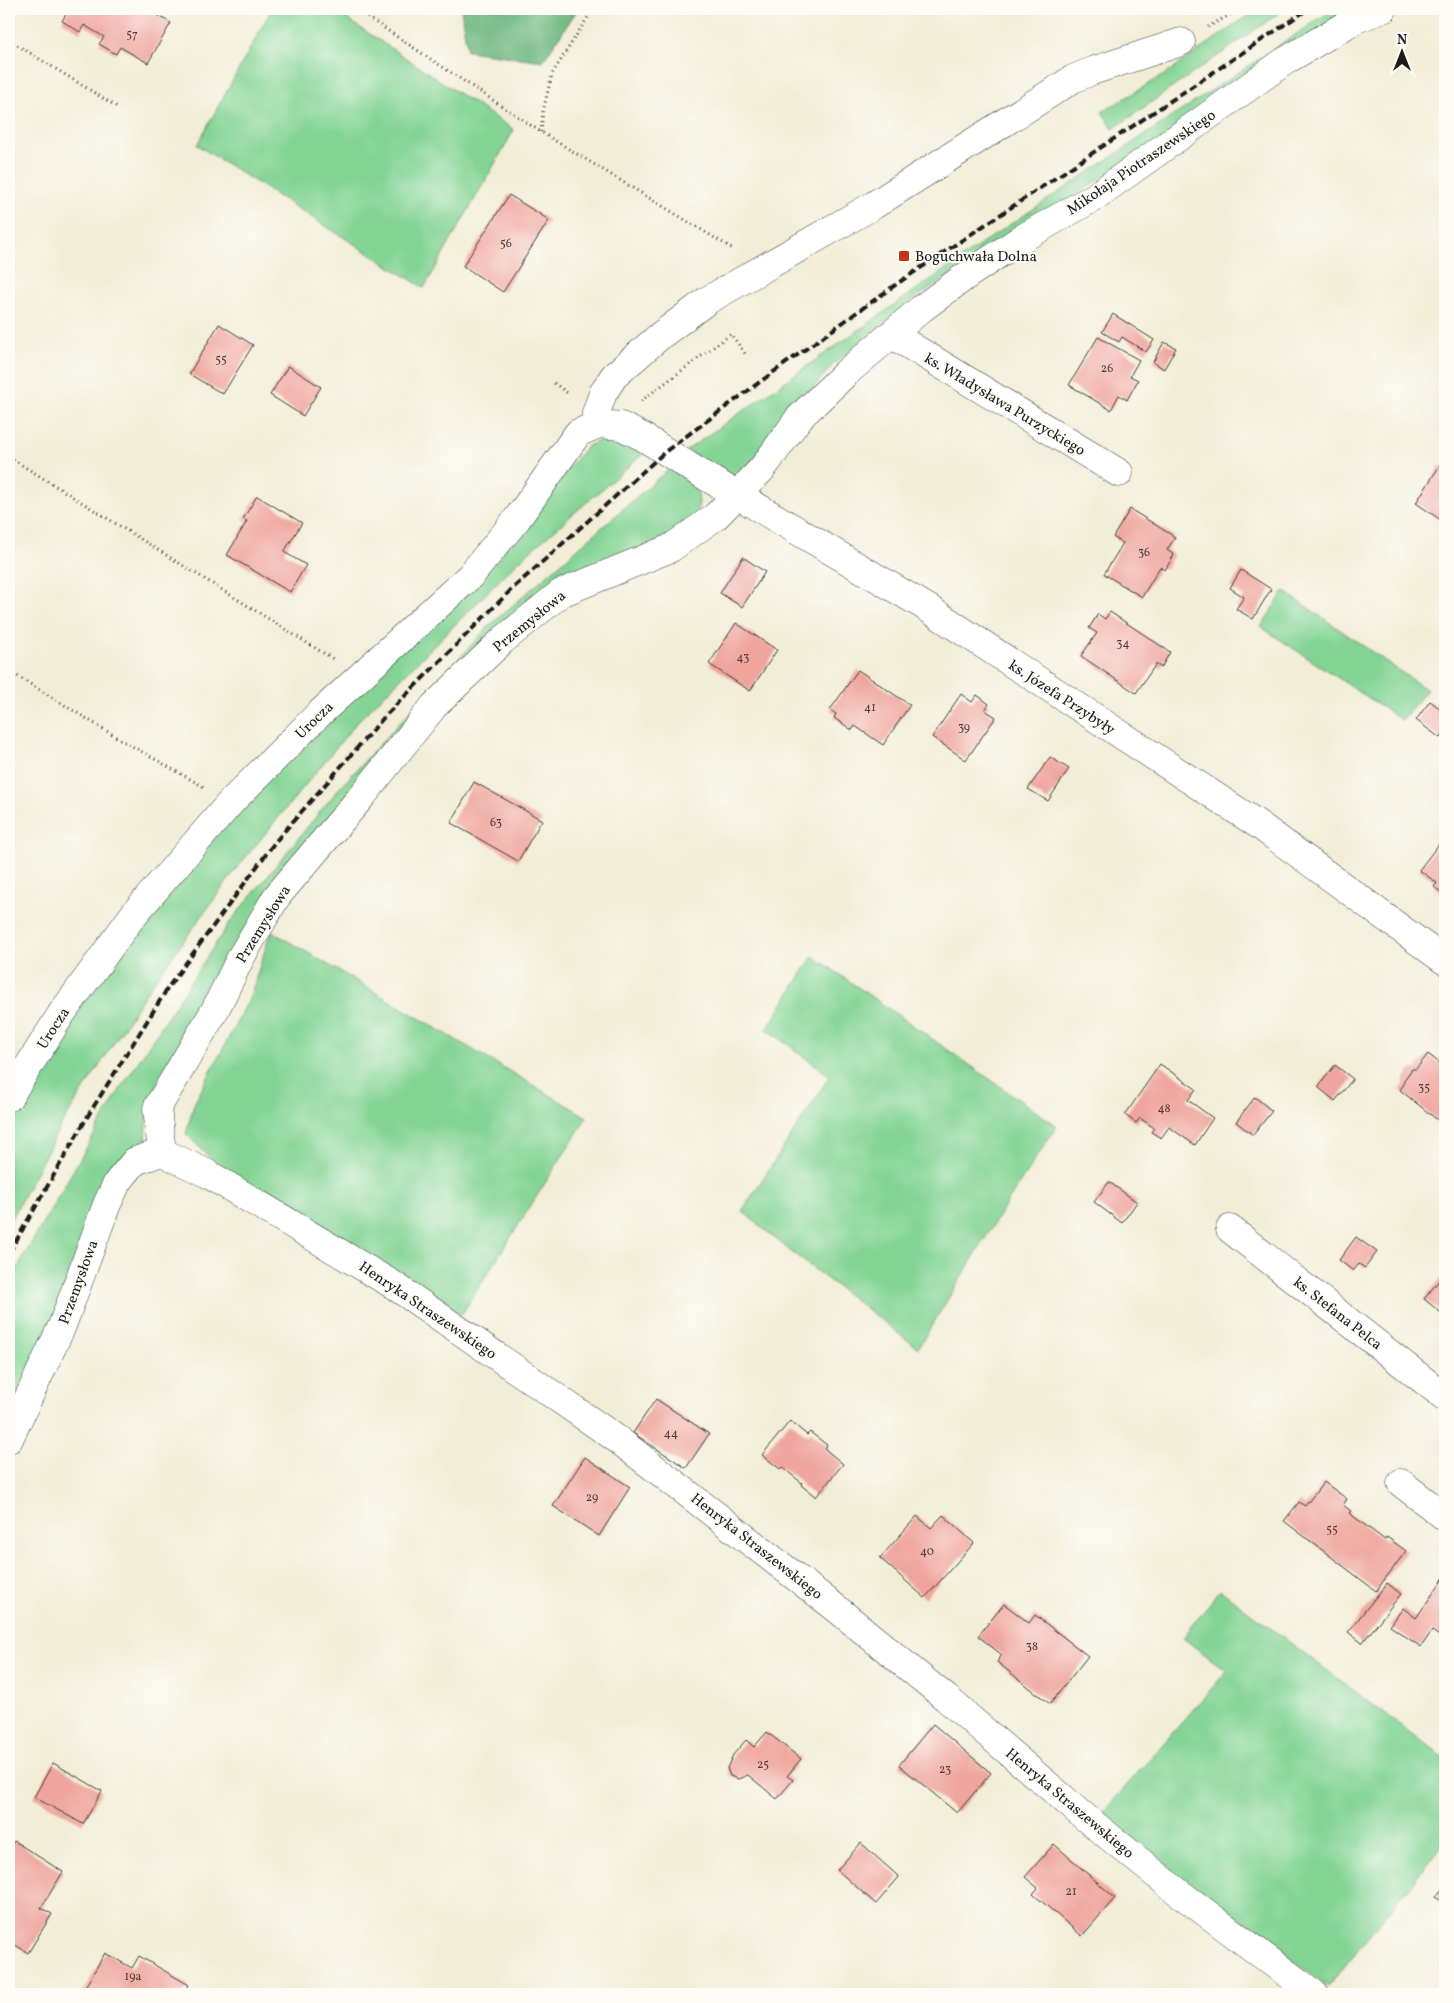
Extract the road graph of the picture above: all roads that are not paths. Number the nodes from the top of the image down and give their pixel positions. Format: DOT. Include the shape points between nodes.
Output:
graph roads {
  1 [pos="1382,9"];
  2 [pos="1181,42"];
  3 [pos="891,334"];
  4 [pos="610,425"];
  5 [pos="1119,473"];
  6 [pos="737,494"];
  7 [pos="1445,961"];
  8 [pos="9,1097"];
  9 [pos="162,1152"];
  10 [pos="1230,1229"];
  11 [pos="1445,1398"];
  12 [pos="9,1439"];
  13 [pos="1401,1483"];
  14 [pos="1445,1517"];
  15 [pos="1314,1994"];
  1 -- 3 [label="street, Mikołaja Piotraszewskiego" via="1356,19 1284,61 1093,198 1021,239 962,278"];
  2 -- 4 [label="street" via="1073,79 874,205 708,300 614,376 596,413"];
  3 -- 5 [label="street, ks. Władysława Purzyckiego"];
  3 -- 6 [label="street, Mikołaja Piotraszewskiego" via="799,418 762,469"];
  4 -- 6 [label="street, ks. Józefa Przybyły" via="644,437"];
  4 -- 8 [label="street, Urocza" via="578,433 517,519 470,576 319,714 230,802 134,914 62,1012"];
  6 -- 7 [label="street, ks. Józefa Przybyły" via="926,608 1259,825"];
  6 -- 9 [label="street, Przemysłowa" via="716,516 671,548 560,593 503,640 434,706 276,896 215,1010 157,1108"];
  9 -- 12 [label="street, Przemysłowa" via="135,1161 117,1183 62,1326"];
  9 -- 15 [label="street, Henryka Straszewskiego" via="208,1174 395,1286 617,1439 840,1611 1086,1818"];
  10 -- 11 [label="street, ks. Stefana Pelca"];
  13 -- 14 [label="street"];
}
